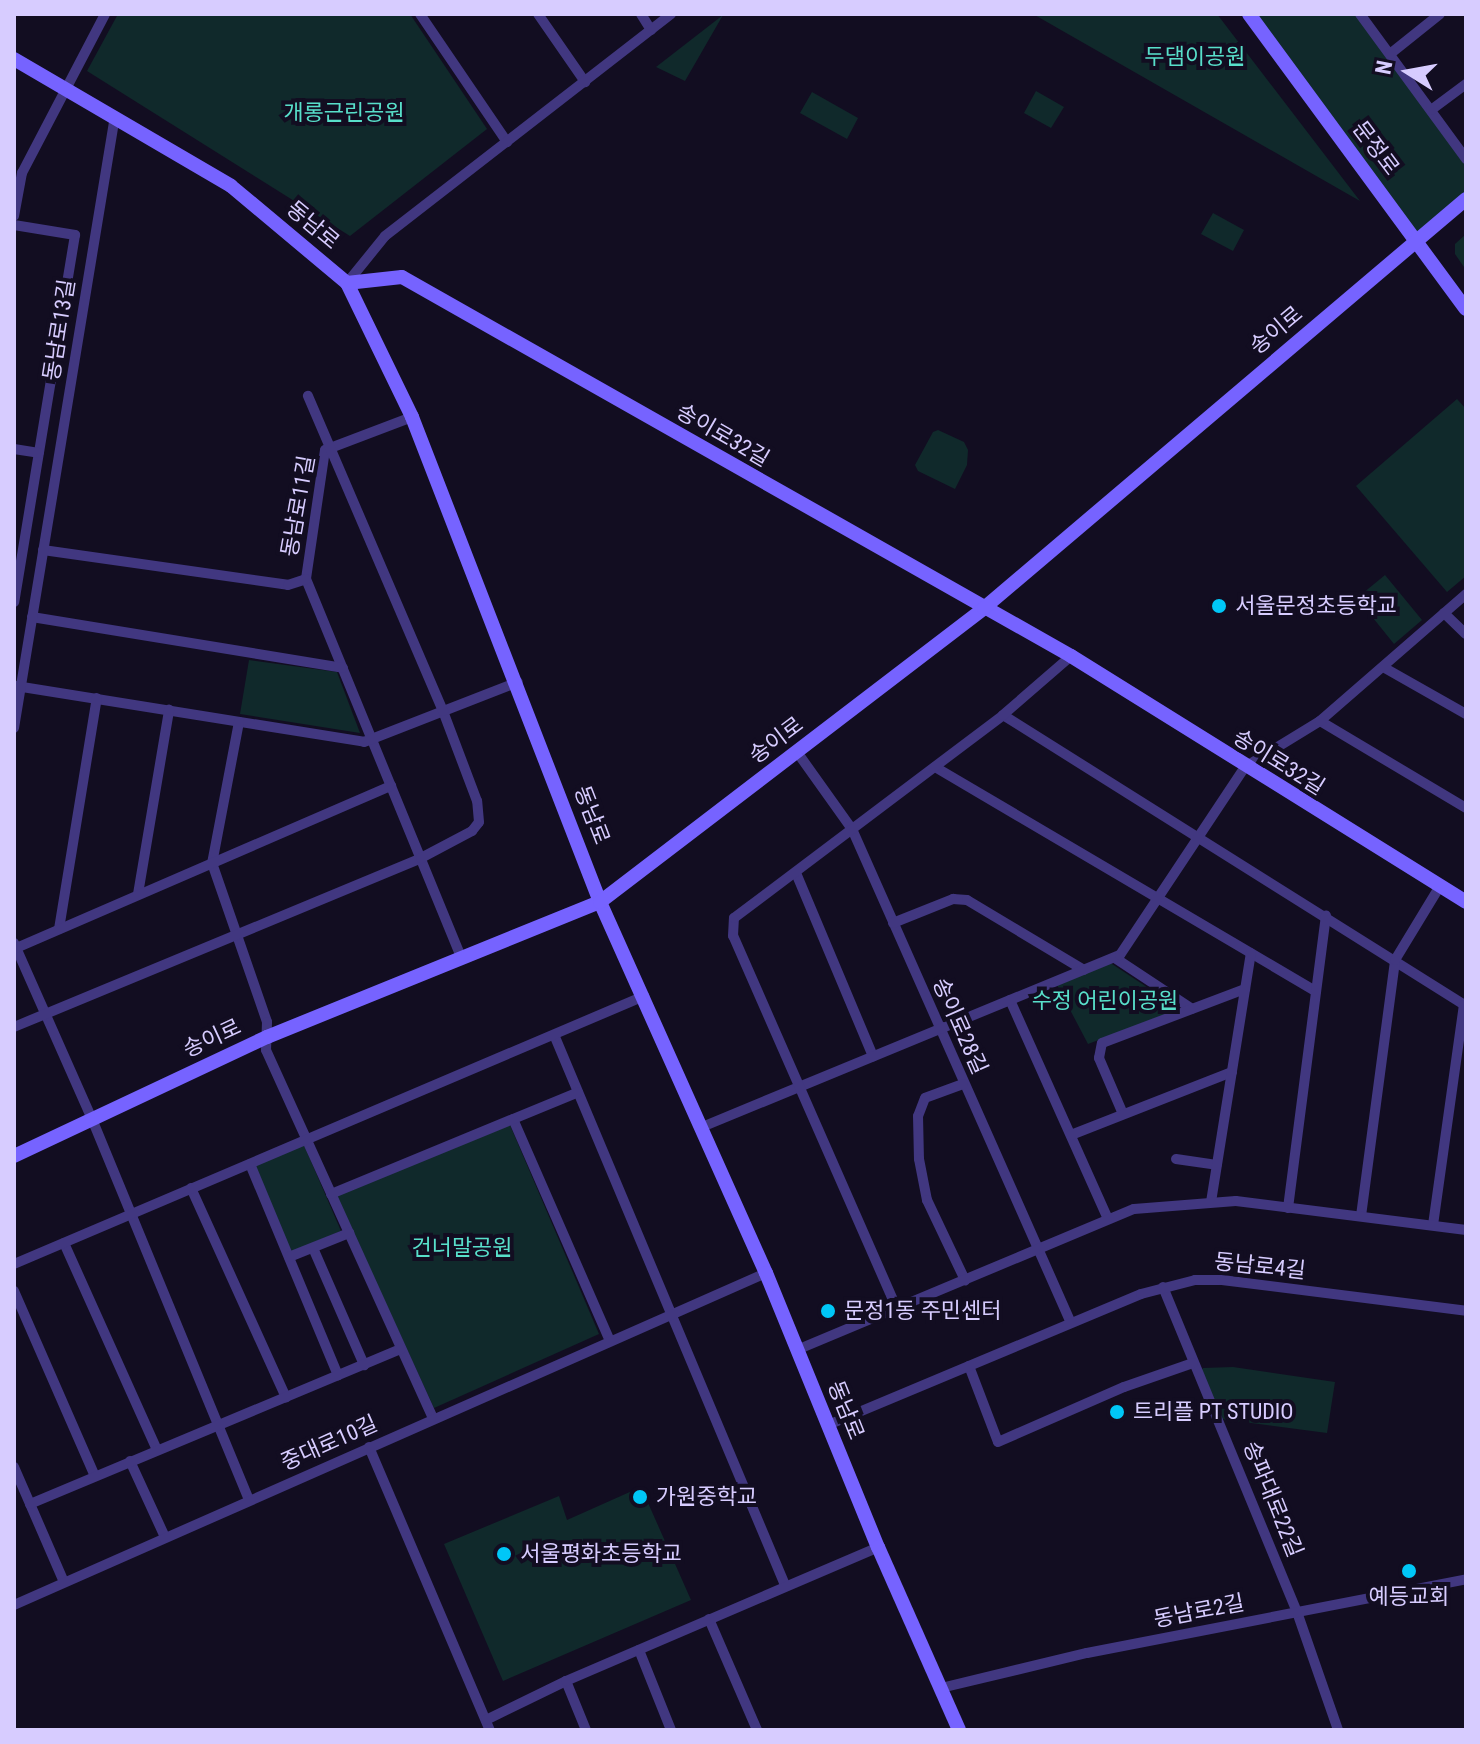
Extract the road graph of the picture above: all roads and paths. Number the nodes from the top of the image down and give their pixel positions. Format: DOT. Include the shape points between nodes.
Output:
graph roads {
  1 [pos="105,14"];
  2 [pos="420,14"];
  3 [pos="538,14"];
  4 [pos="641,14"];
  5 [pos="671,14"];
  6 [pos="1249,14"];
  7 [pos="1360,14"];
  8 [pos="1440,14"];
  9 [pos="651,30"];
  10 [pos="1390,54"];
  11 [pos="14,59"];
  12 [pos="585,82"];
  13 [pos="1466,84"];
  14 [pos="67,90"];
  15 [pos="1431,110"];
  16 [pos="115,116"];
  17 [pos="507,142"];
  18 [pos="1466,159"];
  19 [pos="1466,199"];
  20 [pos="14,216"];
  21 [pos="14,225"];
  22 [pos="1417,239"];
  23 [pos="347,283"];
  24 [pos="1466,309"];
  25 [pos="308,396"];
  26 [pos="412,417"];
  27 [pos="332,448"];
  28 [pos="14,449"];
  29 [pos="39,453"];
  30 [pos="43,550"];
  31 [pos="306,579"];
  32 [pos="1466,594"];
  33 [pos="14,602"];
  34 [pos="984,608"];
  35 [pos="1444,613"];
  36 [pos="32,617"];
  37 [pos="1466,634"];
  38 [pos="1071,656"];
  39 [pos="1383,667"];
  40 [pos="343,668"];
  41 [pos="518,682"];
  42 [pos="17,686"];
  43 [pos="97,698"];
  44 [pos="169,710"];
  45 [pos="443,711"];
  46 [pos="1466,714"];
  47 [pos="1003,715"];
  48 [pos="1320,721"];
  49 [pos="239,722"];
  50 [pos="14,728"];
  51 [pos="371,739"];
  52 [pos="797,752"];
  53 [pos="935,767"];
  54 [pos="1245,767"];
  55 [pos="391,786"];
  56 [pos="1466,808"];
  57 [pos="852,829"];
  58 [pos="1201,837"];
  59 [pos="421,858"];
  60 [pos="212,863"];
  61 [pos="796,873"];
  62 [pos="1440,886"];
  63 [pos="138,894"];
  64 [pos="1159,899"];
  65 [pos="600,902"];
  66 [pos="1466,902"];
  67 [pos="1326,915"];
  68 [pos="893,923"];
  69 [pos="59,929"];
  70 [pos="237,934"];
  71 [pos="15,947"];
  72 [pos="1251,953"];
  73 [pos="461,957"];
  74 [pos="1115,958"];
  75 [pos="1395,960"];
  76 [pos="1084,970"];
  77 [pos="1245,989"];
  78 [pos="1316,991"];
  79 [pos="644,996"];
  80 [pos="1010,1000"];
  81 [pos="1465,1005"];
  82 [pos="1192,1009"];
  83 [pos="45,1013"];
  84 [pos="14,1027"];
  85 [pos="939,1029"];
  86 [pos="267,1037"];
  87 [pos="555,1037"];
  88 [pos="873,1056"];
  89 [pos="1232,1072"];
  90 [pos="963,1084"];
  91 [pos="799,1087"];
  92 [pos="578,1092"];
  93 [pos="1123,1114"];
  94 [pos="92,1119"];
  95 [pos="513,1119"];
  96 [pos="702,1127"];
  97 [pos="1071,1135"];
  98 [pos="307,1140"];
  99 [pos="14,1156"];
  100 [pos="1176,1159"];
  101 [pos="250,1164"];
  102 [pos="1217,1165"];
  103 [pos="191,1188"];
  104 [pos="331,1194"];
  105 [pos="1211,1202"];
  106 [pos="1288,1208"];
  107 [pos="130,1216"];
  108 [pos="1361,1216"];
  109 [pos="1108,1219"];
  110 [pos="1433,1225"];
  111 [pos="1466,1230"];
  112 [pos="349,1233"];
  113 [pos="64,1243"];
  114 [pos="313,1248"];
  115 [pos="1036,1250"];
  116 [pos="289,1257"];
  117 [pos="14,1264"];
  118 [pos="766,1273"];
  119 [pos="965,1280"];
  120 [pos="1163,1287"];
  121 [pos="14,1291"];
  122 [pos="897,1309"];
  123 [pos="1466,1311"];
  124 [pos="672,1314"];
  125 [pos="1071,1323"];
  126 [pos="610,1341"];
  127 [pos="401,1349"];
  128 [pos="799,1349"];
  129 [pos="1193,1363"];
  130 [pos="364,1365"];
  131 [pos="969,1366"];
  132 [pos="338,1375"];
  133 [pos="286,1397"];
  134 [pos="433,1419"];
  135 [pos="218,1425"];
  136 [pos="828,1425"];
  137 [pos="369,1447"];
  138 [pos="157,1450"];
  139 [pos="130,1461"];
  140 [pos="14,1467"];
  141 [pos="95,1476"];
  142 [pos="249,1500"];
  143 [pos="30,1504"];
  144 [pos="165,1537"];
  145 [pos="878,1547"];
  146 [pos="1466,1579"];
  147 [pos="64,1582"];
  148 [pos="785,1585"];
  149 [pos="14,1605"];
  150 [pos="1297,1612"];
  151 [pos="709,1619"];
  152 [pos="639,1650"];
  153 [pos="566,1681"];
  154 [pos="941,1688"];
  155 [pos="488,1725"];
  156 [pos="586,1730"];
  157 [pos="671,1730"];
  158 [pos="757,1730"];
  159 [pos="959,1730"];
  160 [pos="1338,1730"];
  1 -- 14 [label="street"];
  2 -- 17 [label="street"];
  3 -- 12 [label="street"];
  4 -- 9 [label="street"];
  5 -- 9 [label="street"];
  6 -- 22 [label="main road, 문정로"];
  7 -- 10 [label="street"];
  8 -- 10 [label="street"];
  9 -- 12 [label="street"];
  10 -- 15 [label="street"];
  11 -- 14 [label="main road, 동남로"];
  12 -- 17 [label="street"];
  13 -- 15 [label="street"];
  14 -- 16 [label="main road, 동남로"];
  14 -- 20 [label="street" via="22,173"];
  15 -- 18 [label="street"];
  16 -- 23 [label="main road, 동남로" via="231,186"];
  16 -- 30 [label="street, 동남로13길"];
  17 -- 23 [label="street" via="385,236"];
  19 -- 22 [label="main road, 송이로"];
  21 -- 29 [label="street" via="75,235"];
  22 -- 24 [label="main road, 문정로"];
  22 -- 34 [label="main road, 송이로"];
  23 -- 26 [label="main road, 동남로"];
  23 -- 34 [label="main road, 송이로32길" via="402,277"];
  25 -- 27 [label="street"];
  26 -- 27 [label="street, 동남로11길"];
  26 -- 41 [label="main road, 동남로"];
  27 -- 31 [label="street, 동남로11길" via="325,450"];
  27 -- 45 [label="street"];
  28 -- 29 [label="street"];
  29 -- 33 [label="street"];
  30 -- 31 [label="street" via="288,585"];
  30 -- 36 [label="street, 동남로13길"];
  31 -- 40 [label="street, 동남로11길"];
  32 -- 35 [label="street"];
  34 -- 38 [label="main road, 송이로32길"];
  34 -- 52 [label="main road, 송이로"];
  35 -- 37 [label="street"];
  35 -- 39 [label="street"];
  36 -- 40 [label="street"];
  36 -- 42 [label="street, 동남로13길"];
  38 -- 47 [label="street"];
  38 -- 54 [label="main road, 송이로32길"];
  39 -- 46 [label="street"];
  39 -- 48 [label="street"];
  40 -- 51 [label="street, 동남로11길"];
  41 -- 45 [label="street"];
  41 -- 65 [label="main road, 동남로"];
  42 -- 43 [label="street"];
  42 -- 50 [label="street, 동남로13길"];
  43 -- 44 [label="street"];
  43 -- 69 [label="street"];
  44 -- 49 [label="street"];
  44 -- 63 [label="street"];
  45 -- 51 [label="street"];
  45 -- 59 [label="street" via="477,801 479,822"];
  47 -- 53 [label="street"];
  47 -- 58 [label="street"];
  48 -- 54 [label="street"];
  48 -- 56 [label="street"];
  49 -- 51 [label="street"];
  49 -- 60 [label="street"];
  51 -- 55 [label="street, 동남로11길"];
  52 -- 57 [label="street, 송이로28길"];
  52 -- 65 [label="main road, 송이로"];
  53 -- 57 [label="street"];
  53 -- 64 [label="street"];
  54 -- 58 [label="street"];
  54 -- 62 [label="main road, 송이로32길"];
  55 -- 59 [label="street, 동남로11길"];
  55 -- 60 [label="street"];
  57 -- 61 [label="street"];
  57 -- 68 [label="street, 송이로28길"];
  58 -- 64 [label="street"];
  58 -- 67 [label="street"];
  59 -- 70 [label="street"];
  59 -- 73 [label="street, 동남로11길"];
  60 -- 63 [label="street"];
  60 -- 70 [label="street"];
  61 -- 88 [label="street"];
  61 -- 91 [label="street" via="734,918 733,936"];
  62 -- 66 [label="main road, 송이로32길"];
  62 -- 75 [label="street"];
  63 -- 69 [label="street"];
  64 -- 72 [label="street"];
  64 -- 74 [label="street"];
  65 -- 73 [label="main road, 송이로"];
  65 -- 79 [label="main road, 동남로"];
  67 -- 75 [label="street"];
  67 -- 78 [label="street"];
  68 -- 76 [label="street" via="953,899 967,900"];
  68 -- 85 [label="street, 송이로28길"];
  69 -- 71 [label="street"];
  70 -- 83 [label="street"];
  70 -- 86 [label="street" via="267,1022"];
  71 -- 83 [label="street"];
  72 -- 77 [label="street"];
  72 -- 78 [label="street"];
  73 -- 86 [label="main road, 송이로"];
  74 -- 76 [label="street"];
  74 -- 82 [label="street"];
  75 -- 81 [label="street"];
  75 -- 108 [label="street"];
  76 -- 80 [label="street"];
  77 -- 82 [label="street"];
  77 -- 89 [label="street"];
  78 -- 106 [label="street"];
  79 -- 87 [label="street"];
  79 -- 96 [label="main road, 동남로"];
  80 -- 85 [label="street"];
  80 -- 97 [label="street"];
  81 -- 110 [label="street"];
  82 -- 93 [label="street" via="1102,1043 1099,1058"];
  83 -- 84 [label="street"];
  83 -- 94 [label="street"];
  85 -- 88 [label="street"];
  85 -- 90 [label="street, 송이로28길"];
  86 -- 94 [label="main road, 송이로"];
  86 -- 98 [label="street" via="266,1050"];
  87 -- 92 [label="street"];
  87 -- 98 [label="street"];
  88 -- 91 [label="street"];
  89 -- 93 [label="street"];
  89 -- 102 [label="street"];
  90 -- 115 [label="street, 송이로28길"];
  90 -- 119 [label="street" via="925,1098 918,1116 927,1200"];
  91 -- 96 [label="street"];
  91 -- 122 [label="street"];
  92 -- 95 [label="street"];
  92 -- 124 [label="street"];
  93 -- 97 [label="street"];
  94 -- 99 [label="main road, 송이로"];
  94 -- 107 [label="street"];
  95 -- 104 [label="street"];
  95 -- 126 [label="street"];
  96 -- 118 [label="main road, 동남로"];
  97 -- 109 [label="street"];
  98 -- 101 [label="street"];
  98 -- 104 [label="street"];
  100 -- 102 [label="street"];
  101 -- 103 [label="street"];
  101 -- 116 [label="street"];
  102 -- 105 [label="street"];
  103 -- 107 [label="street"];
  103 -- 133 [label="street"];
  104 -- 112 [label="street"];
  105 -- 106 [label="street"];
  105 -- 109 [label="street" via="1134,1209"];
  106 -- 108 [label="street"];
  107 -- 113 [label="street"];
  107 -- 135 [label="street"];
  108 -- 110 [label="street"];
  109 -- 115 [label="street"];
  110 -- 111 [label="street"];
  112 -- 114 [label="street"];
  112 -- 127 [label="street"];
  113 -- 117 [label="street"];
  113 -- 138 [label="street"];
  114 -- 116 [label="street"];
  114 -- 130 [label="street"];
  115 -- 119 [label="street"];
  115 -- 125 [label="street, 송이로28길"];
  116 -- 132 [label="street"];
  118 -- 124 [label="street, 중대로10길"];
  118 -- 128 [label="main road, 동남로"];
  119 -- 122 [label="street"];
  120 -- 123 [label="street, 동남로4길" via="1222,1280"];
  120 -- 125 [label="street, 동남로4길"];
  120 -- 129 [label="street, 송파대로22길"];
  121 -- 141 [label="street"];
  122 -- 128 [label="street"];
  124 -- 126 [label="street, 중대로10길"];
  124 -- 148 [label="street"];
  125 -- 131 [label="street, 동남로4길"];
  126 -- 134 [label="street, 중대로10길"];
  127 -- 130 [label="street"];
  127 -- 134 [label="street"];
  128 -- 136 [label="main road, 동남로"];
  129 -- 131 [label="street" via="998,1442"];
  129 -- 150 [label="street, 송파대로22길"];
  130 -- 132 [label="street"];
  131 -- 136 [label="street, 동남로4길"];
  132 -- 133 [label="street"];
  133 -- 135 [label="street"];
  134 -- 137 [label="street, 중대로10길"];
  135 -- 138 [label="street"];
  135 -- 142 [label="street"];
  136 -- 145 [label="main road, 동남로"];
  137 -- 142 [label="street, 중대로10길"];
  137 -- 155 [label="street"];
  138 -- 139 [label="street"];
  139 -- 141 [label="street"];
  139 -- 144 [label="street"];
  140 -- 143 [label="street"];
  141 -- 143 [label="street"];
  142 -- 144 [label="street, 중대로10길"];
  143 -- 147 [label="street"];
  144 -- 147 [label="street, 중대로10길"];
  145 -- 148 [label="street"];
  145 -- 154 [label="main road, 동남로"];
  146 -- 150 [label="street, 동남로2길"];
  147 -- 149 [label="street, 중대로10길"];
  148 -- 151 [label="street"];
  150 -- 154 [label="street, 동남로2길"];
  150 -- 160 [label="street, 송파대로22길"];
  151 -- 152 [label="street"];
  151 -- 158 [label="street"];
  152 -- 153 [label="street"];
  152 -- 157 [label="street"];
  153 -- 155 [label="street"];
  153 -- 156 [label="street"];
  154 -- 159 [label="main road, 동남로"];
}
